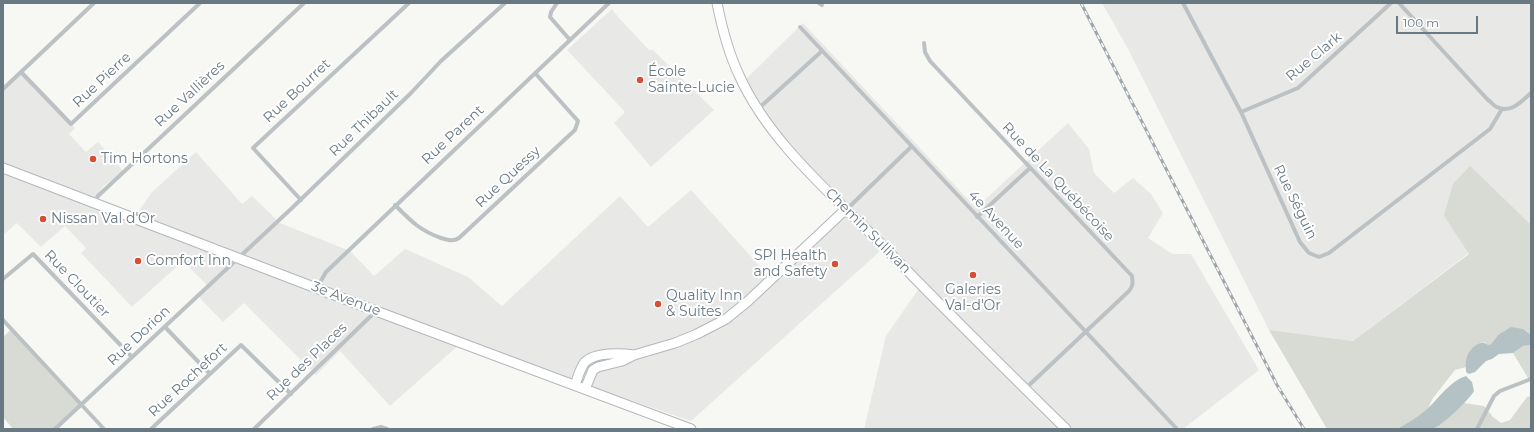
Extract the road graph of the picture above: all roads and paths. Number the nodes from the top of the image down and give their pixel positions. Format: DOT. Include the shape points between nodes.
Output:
graph roads {
  1 [pos="94,3"];
  2 [pos="200,3"];
  3 [pos="304,3"];
  4 [pos="409,3"];
  5 [pos="505,3"];
  6 [pos="557,3"];
  7 [pos="609,3"];
  8 [pos="717,3"];
  9 [pos="1183,3"];
  10 [pos="1391,3"];
  11 [pos="1399,3"];
  12 [pos="800,27"];
  13 [pos="570,40"];
  14 [pos="924,42"];
  15 [pos="822,51"];
  16 [pos="21,72"];
  17 [pos="535,73"];
  18 [pos="3,89"];
  19 [pos="1531,93"];
  20 [pos="1502,108"];
  21 [pos="758,109"];
  22 [pos="1241,112"];
  23 [pos="911,147"];
  24 [pos="3,168"];
  25 [pos="1030,168"];
  26 [pos="301,200"];
  27 [pos="94,203"];
  28 [pos="395,205"];
  29 [pos="846,209"];
  30 [pos="977,216"];
  31 [pos="238,258"];
  32 [pos="3,279"];
  33 [pos="317,288"];
  34 [pos="376,311"];
  35 [pos="3,320"];
  36 [pos="165,327"];
  37 [pos="1085,332"];
  38 [pos="634,355"];
  39 [pos="132,357"];
  40 [pos="210,374"];
  41 [pos="1531,379"];
  42 [pos="575,385"];
  43 [pos="1025,388"];
  44 [pos="585,389"];
  45 [pos="291,394"];
  46 [pos="81,405"];
  47 [pos="55,429"];
  48 [pos="104,429"];
  49 [pos="151,429"];
  50 [pos="254,429"];
  51 [pos="373,429"];
  52 [pos="387,429"];
  53 [pos="691,429"];
  54 [pos="1066,429"];
  55 [pos="1177,429"];
  56 [pos="1476,429"];
  1 -- 16 [label="street"];
  2 -- 16 [label="street, Rue Pierre" via="71,124"];
  3 -- 27 [label="street, Rue Vallières" via="98,196"];
  4 -- 26 [label="street, Rue Bourret" via="253,148"];
  5 -- 26 [label="street, Rue Thibault" via="441,61 412,93"];
  6 -- 13 [label="street" via="550,12 550,17"];
  7 -- 13 [label="street, Rue Parent"];
  8 -- 21 [label="main road, Chemin Sullivan" via="731,57"];
  9 -- 22 [label="street, Rue Séguin"];
  10 -- 22 [label="street, Rue Clark" via="1298,88"];
  11 -- 20 [label="street" via="1487,99 1497,108"];
  12 -- 15 [label="street, 4e Avenue"];
  13 -- 17 [label="street, Rue Parent"];
  14 -- 25 [label="street, Rue de La Québécoise" via="925,52 930,61"];
  15 -- 21 [label="street"];
  15 -- 23 [label="street, 4e Avenue"];
  16 -- 18 [label="street"];
  17 -- 28 [label="street, Rue Parent"];
  17 -- 28 [label="street, Rue Quessy" via="578,121 575,130 456,240 426,233"];
  19 -- 20 [label="street" via="1518,105 1510,109"];
  20 -- 22 [label="street, Rue Séguin" via="1490,129 1329,253 1319,257 1309,253 1300,242"];
  21 -- 29 [label="main road, Chemin Sullivan" via="787,148"];
  23 -- 29 [label="street"];
  23 -- 30 [label="street, 4e Avenue"];
  24 -- 27 [label="main road, 3e Avenue"];
  25 -- 30 [label="street"];
  25 -- 37 [label="street, Rue de La Québécoise" via="1132,276 1132,287 1129,291"];
  26 -- 31 [label="street, Rue Thibault"];
  27 -- 31 [label="main road, 3e Avenue"];
  28 -- 33 [label="street, Rue Parent" via="326,272"];
  29 -- 38 [label="main road" via="726,319 675,343"];
  29 -- 43 [label="main road, Chemin Sullivan"];
  30 -- 37 [label="street, 4e Avenue"];
  31 -- 33 [label="main road, 3e Avenue"];
  31 -- 36 [label="street, Rue Dorion"];
  32 -- 39 [label="street, Rue Cloutier" via="33,254"];
  33 -- 34 [label="main road, 3e Avenue"];
  34 -- 42 [label="main road, 3e Avenue"];
  34 -- 45 [label="street, Rue des Places"];
  35 -- 46 [label="street"];
  36 -- 39 [label="street, Rue Dorion"];
  36 -- 40 [label="street"];
  37 -- 43 [label="street"];
  37 -- 55 [label="street, 4e Avenue"];
  38 -- 42 [label="main road" via="621,352 593,357 582,367"];
  38 -- 44 [label="main road" via="622,362 593,370"];
  39 -- 46 [label="street, Rue Dorion"];
  40 -- 45 [label="street, Rue Rochefort" via="241,345"];
  40 -- 49 [label="street, Rue Rochefort"];
  41 -- 56 [label="street" via="1500,391 1494,396"];
  42 -- 44 [label="main road, 3e Avenue"];
  43 -- 54 [label="main road, Chemin Sullivan"];
  44 -- 53 [label="main road, 3e Avenue"];
  45 -- 50 [label="street, Rue des Places"];
  46 -- 47 [label="street, Rue Dorion"];
  46 -- 48 [label="street"];
  51 -- 52 [label="street"];
}
